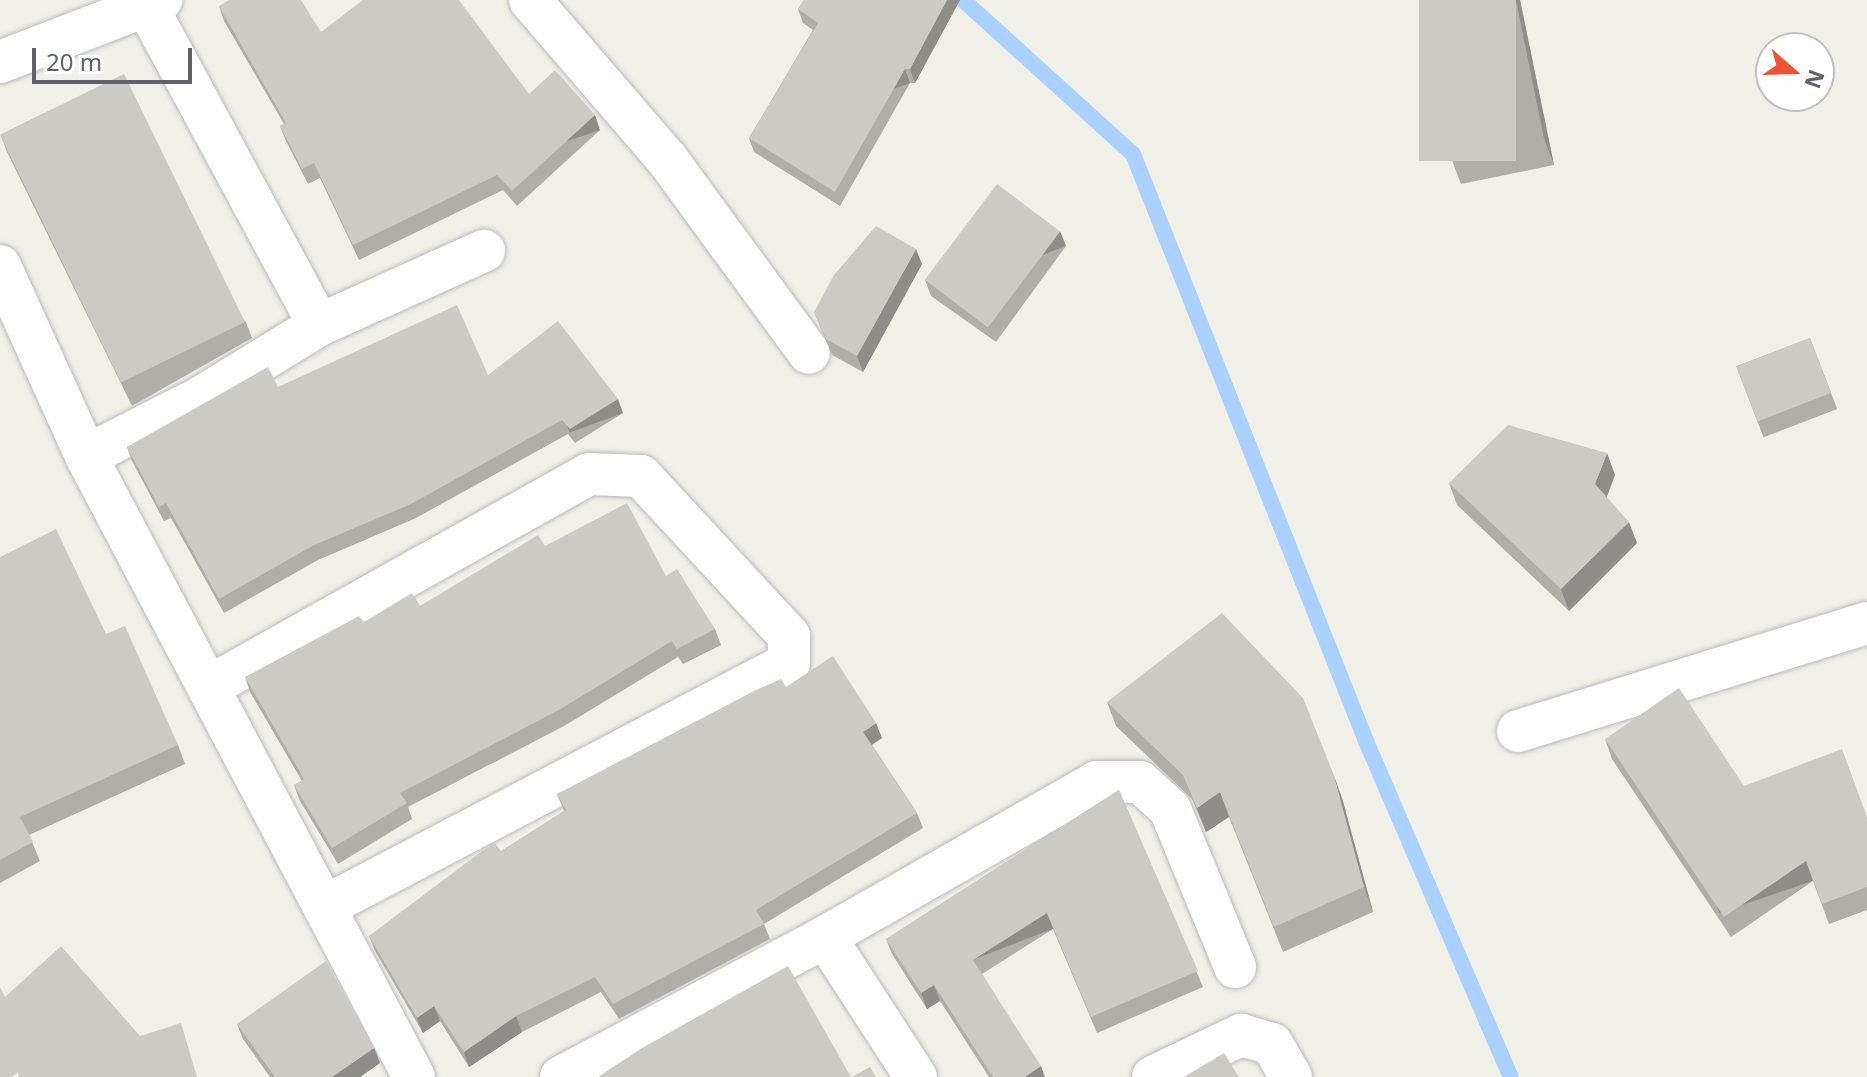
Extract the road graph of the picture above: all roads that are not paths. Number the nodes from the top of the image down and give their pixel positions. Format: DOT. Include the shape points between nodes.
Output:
graph roads {
  1 [pos="530,0"];
  2 [pos="154,2"];
  3 [pos="0,62"];
  4 [pos="484,251"];
  5 [pos="0,266"];
  6 [pos="319,325"];
  7 [pos="809,353"];
  8 [pos="86,456"];
  9 [pos="1864,631"];
  10 [pos="208,687"];
  11 [pos="1518,731"];
  12 [pos="324,907"];
  13 [pos="825,937"];
  14 [pos="1235,967"];
  15 [pos="414,1077"];
  16 [pos="561,1077"];
  17 [pos="916,1077"];
  18 [pos="1153,1077"];
  19 [pos="1291,1077"];
  1 -- 7 [label="street" via="667,159"];
  2 -- 3 [label="street"];
  2 -- 6 [label="street"];
  4 -- 6 [label="street"];
  5 -- 8 [label="street"];
  6 -- 8 [label="street" via="200,398"];
  8 -- 10 [label="street"];
  9 -- 11 [label="street"];
  10 -- 12 [label="street"];
  10 -- 12 [label="street" via="589,474 641,476 789,636 789,663"];
  12 -- 15 [label="street"];
  13 -- 14 [label="street" via="1081,789 1127,781 1140,782 1170,809"];
  13 -- 16 [label="street"];
  13 -- 17 [label="street"];
  18 -- 19 [label="street" via="1241,1035 1272,1044"];
}
